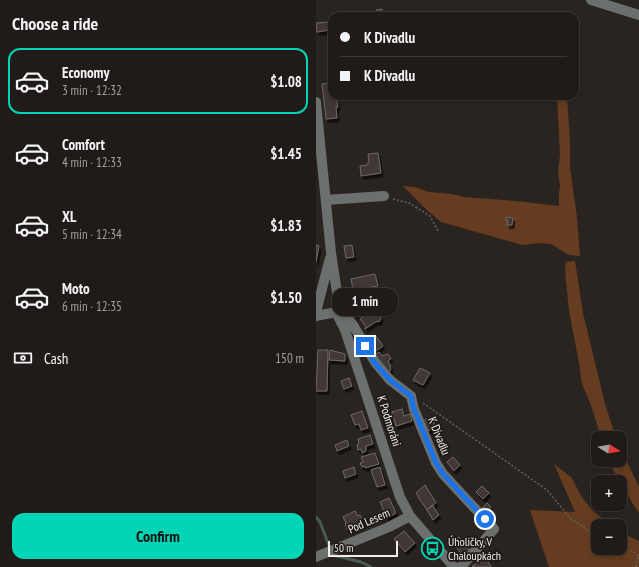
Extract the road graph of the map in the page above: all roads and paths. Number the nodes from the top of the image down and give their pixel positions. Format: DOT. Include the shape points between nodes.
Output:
graph roads {
  1 [pos="591,0"];
  2 [pos="639,15"];
  3 [pos="316,102"];
  4 [pos="384,196"];
  5 [pos="326,200"];
  6 [pos="438,231"];
  7 [pos="331,252"];
  8 [pos="316,312"];
  9 [pos="336,312"];
  10 [pos="316,316"];
  11 [pos="411,396"];
  12 [pos="410,516"];
  13 [pos="591,532"];
  14 [pos="627,548"];
  15 [pos="639,556"];
  16 [pos="316,557"];
  17 [pos="454,567"];
  18 [pos="461,567"];
  19 [pos="636,567"];
  1 -- 2 [label="street"];
  3 -- 5 [label="street, K Podmoráni"];
  4 -- 5 [label="street"];
  4 -- 6 [label="path" via="409,203 430,216"];
  5 -- 7 [label="street, K Podmoráni"];
  7 -- 8 [label="street"];
  7 -- 9 [label="street, K Podmoráni" via="338,299"];
  9 -- 10 [label="street"];
  9 -- 11 [label="street" via="346,316 374,362 390,380"];
  9 -- 12 [label="street, K Podmoráni" via="345,330 400,497"];
  11 -- 13 [label="path" via="547,490 570,518"];
  11 -- 18 [label="street, K Divadlu" via="436,463 443,474 494,529"];
  12 -- 16 [label="street, Pod Lesem"];
  12 -- 17 [label="street, K Podmoráni"];
  14 -- 15 [label="path"];
  15 -- 19 [label="path"];
}
